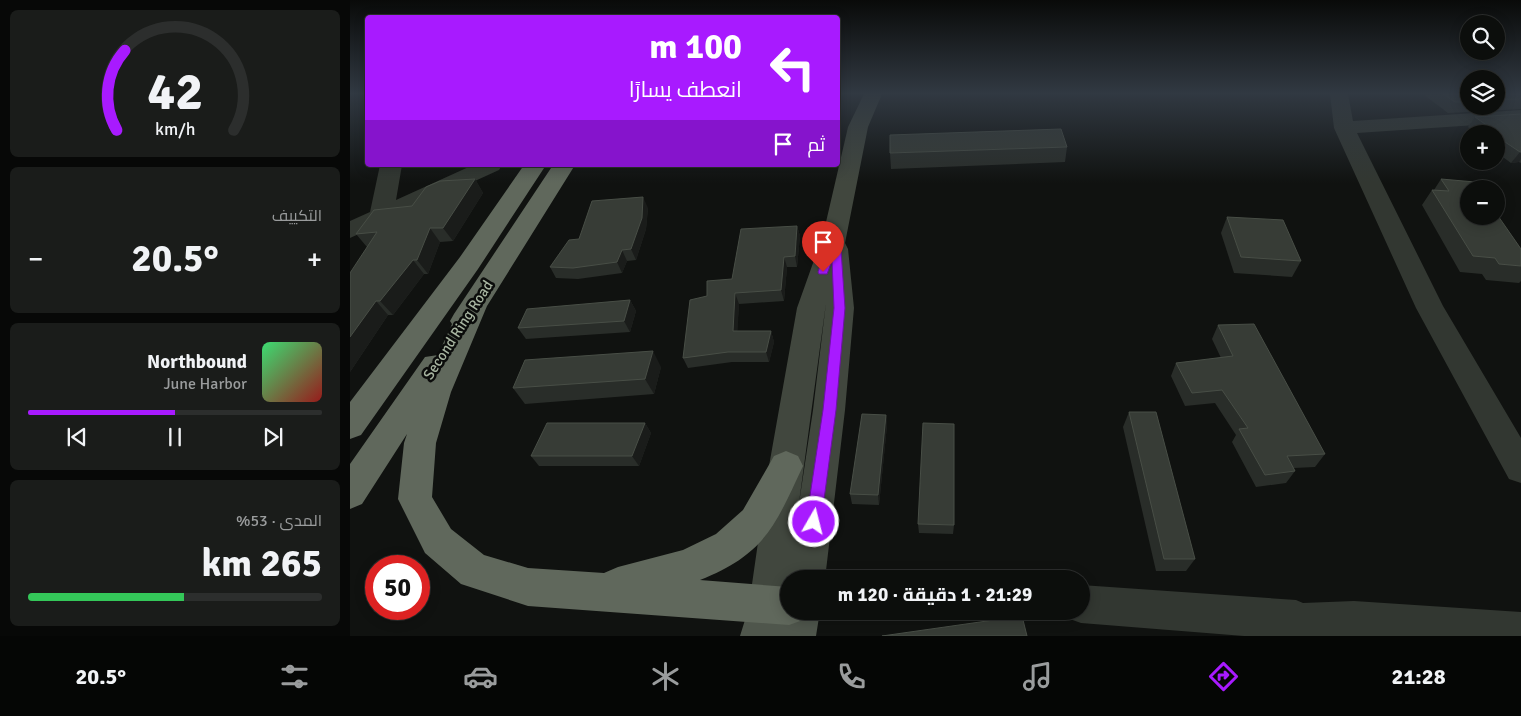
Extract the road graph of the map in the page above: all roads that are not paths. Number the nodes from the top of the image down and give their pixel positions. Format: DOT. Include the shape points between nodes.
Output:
graph roads {
  1 [pos="860,124"];
  2 [pos="1343,124"];
  3 [pos="1408,124"];
  4 [pos="1344,128"];
  5 [pos="391,167"];
  6 [pos="487,167"];
  7 [pos="534,167"];
  8 [pos="563,167"];
  9 [pos="381,216"];
  10 [pos="350,230"];
  11 [pos="835,235"];
  12 [pos="474,306"];
  13 [pos="350,426"];
  14 [pos="786,466"];
  15 [pos="1521,468"];
  16 [pos="350,493"];
  17 [pos="807,570"];
  18 [pos="599,591"];
  19 [pos="1090,605"];
  20 [pos="779,614"];
  21 [pos="1308,621"];
  22 [pos="1521,632"];
  23 [pos="796,636"];
  24 [pos="1264,636"];
  1 -- 11 [label="main road"];
  2 -- 4 [label="street"];
  3 -- 4 [label="street"];
  4 -- 15 [label="street" via="1430,308"];
  5 -- 9 [label="street"];
  6 -- 9 [label="street"];
  7 -- 13 [label="highway, Second Ring Road" via="469,263"];
  8 -- 12 [label="highway, Second Ring Road"];
  9 -- 10 [label="street"];
  11 -- 14 [label="main road" via="811,308"];
  11 -- 17 [label="main road" via="840,308"];
  12 -- 16 [label="highway, Second Ring Road"];
  12 -- 18 [label="highway" via="436,392 420,443 415,499 438,541 474,571 528,587"];
  14 -- 18 [label="highway" via="762,512 742,537 721,552 676,570"];
  14 -- 20 [label="main road"];
  18 -- 20 [label="highway"];
  19 -- 21 [label="street"];
  20 -- 23 [label="main road"];
  21 -- 22 [label="street"];
  21 -- 24 [label="street"];
}
